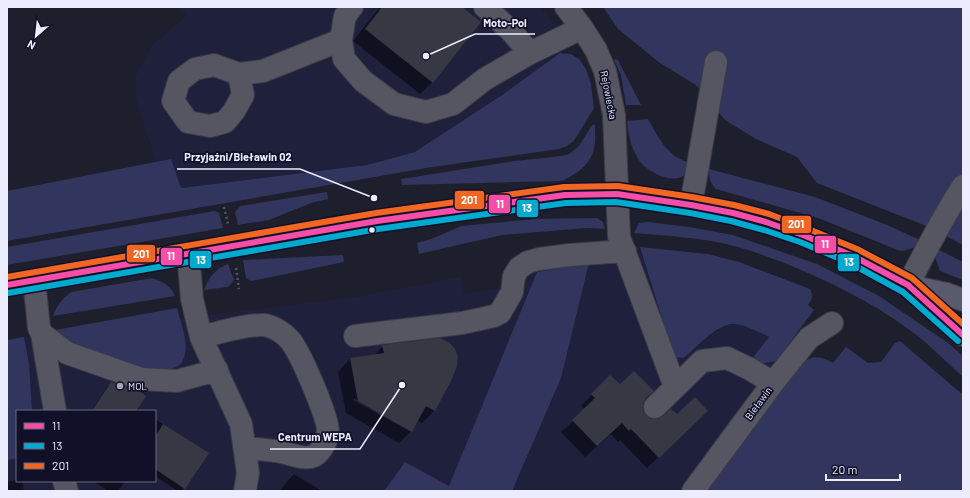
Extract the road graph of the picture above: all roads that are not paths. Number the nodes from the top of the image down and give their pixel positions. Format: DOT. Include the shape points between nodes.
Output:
graph roads {
  1 [pos="485,7"];
  2 [pos="566,7"];
  3 [pos="343,10"];
  4 [pos="582,28"];
  5 [pos="341,40"];
  6 [pos="530,53"];
  7 [pos="716,62"];
  8 [pos="239,74"];
  9 [pos="963,186"];
  10 [pos="617,194"];
  11 [pos="690,205"];
  12 [pos="626,251"];
  13 [pos="188,253"];
  14 [pos="34,280"];
  15 [pos="7,285"];
  16 [pos="908,285"];
  17 [pos="963,300"];
  18 [pos="832,323"];
  19 [pos="42,334"];
  20 [pos="963,334"];
  21 [pos="355,336"];
  22 [pos="201,337"];
  23 [pos="217,370"];
  24 [pos="773,383"];
  25 [pos="675,387"];
  26 [pos="655,407"];
  27 [pos="55,410"];
  28 [pos="245,448"];
  29 [pos="245,491"];
  30 [pos="693,491"];
  1 -- 6 [label="street"];
  2 -- 4 [label="street, Rejowiecka"];
  3 -- 5 [label="street"];
  4 -- 6 [label="street"];
  4 -- 10 [label="street, Rejowiecka" via="605,71 614,115"];
  5 -- 6 [label="street" via="344,59 363,81 394,104 426,112 453,104 486,79"];
  5 -- 8 [label="street" via="263,71"];
  7 -- 11 [label="street"];
  9 -- 16 [label="street" via="930,241"];
  10 -- 11 [label="highway"];
  10 -- 12 [label="street, Rejowiecka" via="619,237"];
  10 -- 13 [label="highway" via="565,195 377,221"];
  11 -- 16 [label="highway" via="733,213 803,235 853,256"];
  12 -- 21 [label="street" via="569,255 528,262 519,268 514,276 512,292 500,312 494,316 462,323"];
  12 -- 25 [label="street, Rejowiecka"];
  13 -- 14 [label="highway"];
  13 -- 22 [label="street" via="192,299"];
  14 -- 15 [label="highway"];
  14 -- 19 [label="street" via="39,328"];
  16 -- 17 [label="highway"];
  16 -- 20 [label="highway"];
  18 -- 24 [label="street, Bieławin" via="809,338"];
  19 -- 23 [label="street" via="67,353 141,379 177,381"];
  19 -- 27 [label="street"];
  22 -- 23 [label="street"];
  22 -- 28 [label="street" via="264,325 278,330 290,340 302,358 323,410 328,432 322,449 312,456 300,457"];
  23 -- 28 [label="street" via="241,424"];
  24 -- 25 [label="street" via="727,358 702,361"];
  24 -- 30 [label="street, Bieławin"];
  25 -- 26 [label="street"];
  28 -- 29 [label="street" via="248,473"];
}
